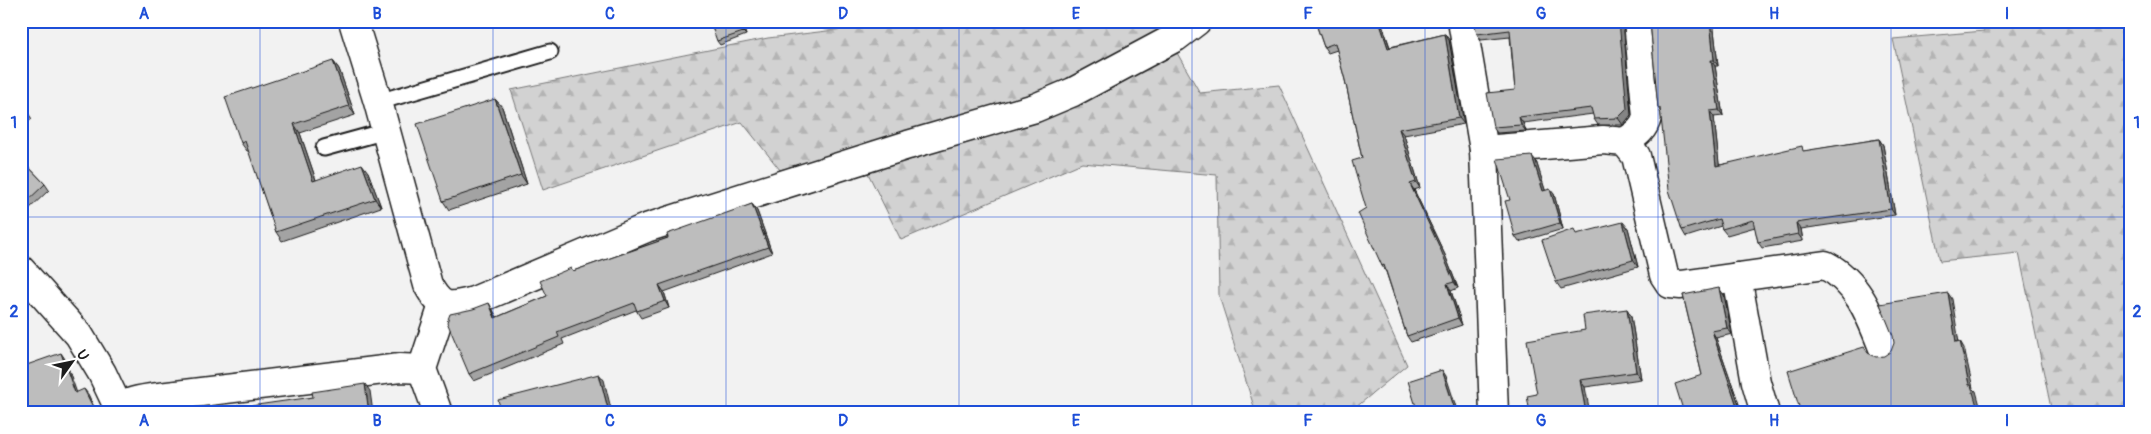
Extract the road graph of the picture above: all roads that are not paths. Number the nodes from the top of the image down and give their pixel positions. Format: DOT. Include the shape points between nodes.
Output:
graph roads {
  1 [pos="353,21"];
  2 [pos="1197,21"];
  3 [pos="1462,21"];
  4 [pos="1638,21"];
  5 [pos="550,52"];
  6 [pos="378,102"];
  7 [pos="386,131"];
  8 [pos="1625,142"];
  9 [pos="324,148"];
  10 [pos="1484,150"];
  11 [pos="21,270"];
  12 [pos="1737,277"];
  13 [pos="443,305"];
  14 [pos="1883,348"];
  15 [pos="422,369"];
  16 [pos="118,411"];
  17 [pos="438,413"];
  18 [pos="1494,413"];
  19 [pos="1765,413"];
  1 -- 6 [label="street"];
  2 -- 13 [label="street" via="1176,36 1073,92 1035,108 646,228 474,301"];
  3 -- 10 [label="street"];
  4 -- 8 [label="street" via="1647,117 1645,126"];
  5 -- 6 [label="lane"];
  6 -- 7 [label="street"];
  7 -- 9 [label="lane"];
  7 -- 13 [label="street" via="428,285"];
  8 -- 10 [label="street" via="1604,140"];
  8 -- 12 [label="street" via="1636,156 1664,275 1670,284"];
  10 -- 18 [label="street"];
  11 -- 16 [label="street" via="79,335 102,373"];
  12 -- 14 [label="street" via="1825,265 1849,282 1866,304"];
  12 -- 19 [label="street" via="1756,382"];
  13 -- 15 [label="street"];
  15 -- 16 [label="street" via="400,368 151,398 133,401"];
  15 -- 17 [label="street"];
}
